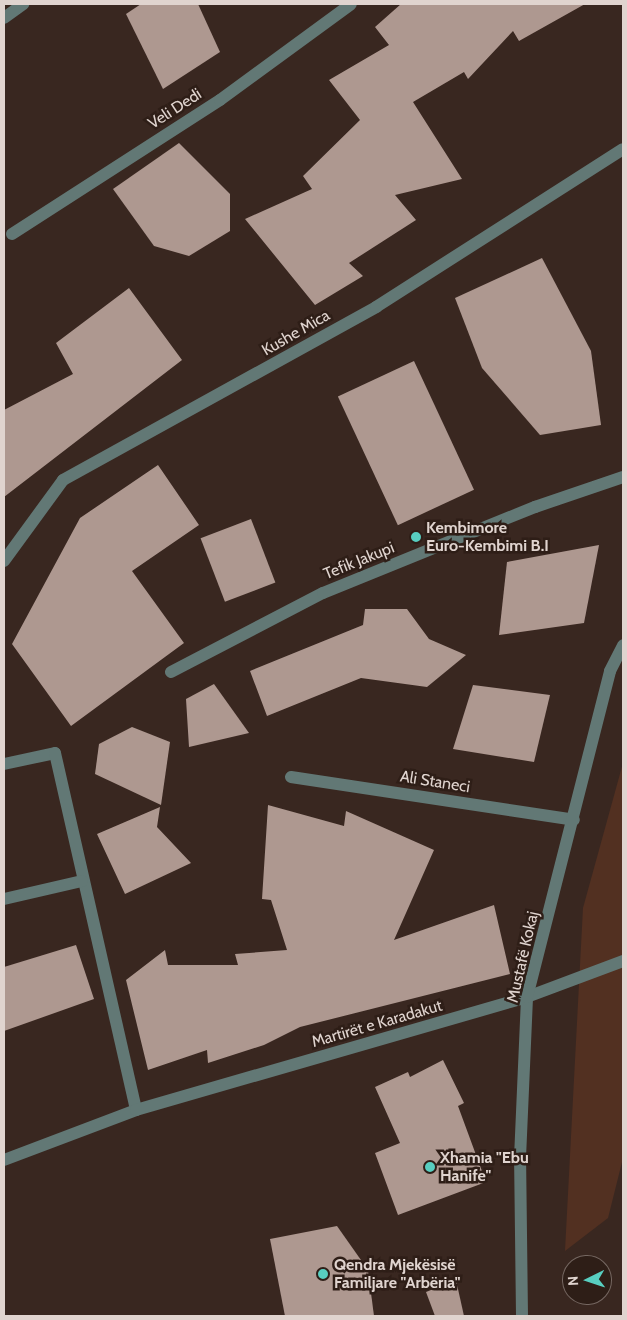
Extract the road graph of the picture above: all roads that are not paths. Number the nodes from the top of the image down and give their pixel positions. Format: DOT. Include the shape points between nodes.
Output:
graph roads {
  1 [pos="23,4"];
  2 [pos="351,4"];
  3 [pos="4,18"];
  4 [pos="623,149"];
  5 [pos="12,234"];
  6 [pos="623,477"];
  7 [pos="4,561"];
  8 [pos="623,644"];
  9 [pos="171,672"];
  10 [pos="4,764"];
  11 [pos="290,777"];
  12 [pos="574,820"];
  13 [pos="82,882"];
  14 [pos="4,899"];
  15 [pos="623,961"];
  16 [pos="527,997"];
  17 [pos="136,1110"];
  18 [pos="4,1160"];
  19 [pos="522,1316"];
  1 -- 3 [label="street"];
  2 -- 5 [label="street, Veli Dedi" via="220,100"];
  4 -- 7 [label="street, Kushe Mica" via="376,306 63,480"];
  6 -- 9 [label="street, Tefik Jakupi" via="535,507 323,593"];
  8 -- 12 [label="street, Mustafë Kokaj" via="610,671"];
  10 -- 13 [label="street" via="55,753"];
  11 -- 12 [label="street, Ali Staneci"];
  12 -- 16 [label="street, Mustafë Kokaj"];
  13 -- 14 [label="street"];
  13 -- 17 [label="street"];
  15 -- 16 [label="street, Martirët e Karadakut"];
  16 -- 17 [label="street, Martirët e Karadakut"];
  16 -- 19 [label="street, Mustafë Kokaj" via="520,1158"];
  17 -- 18 [label="street, Martirët e Karadakut"];
}
